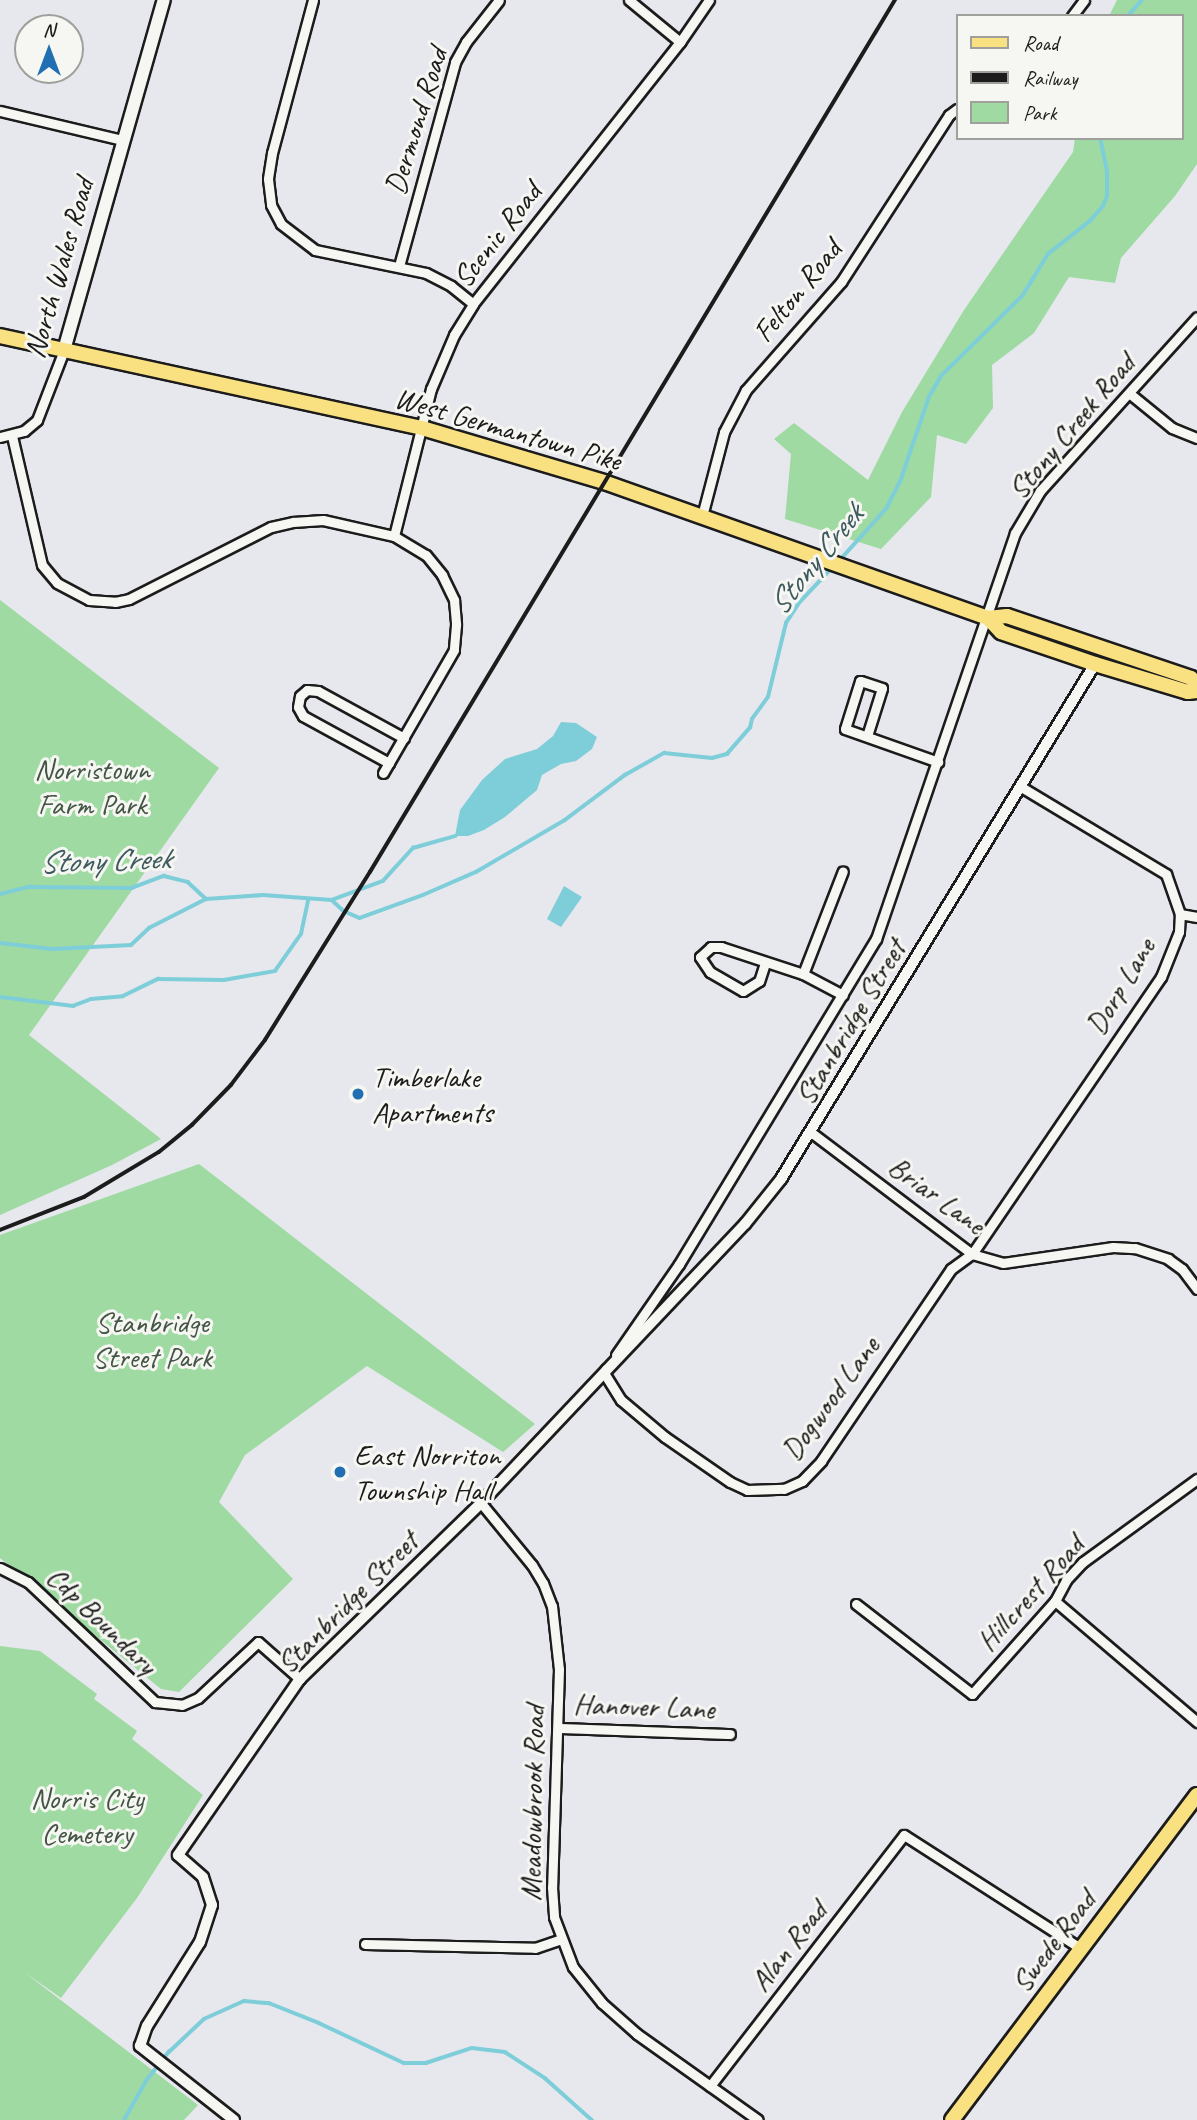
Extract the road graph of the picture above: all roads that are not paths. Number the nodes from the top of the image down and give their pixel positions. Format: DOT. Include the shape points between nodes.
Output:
graph roads {
  1 [pos="164,0"];
  2 [pos="313,0"];
  3 [pos="499,0"];
  4 [pos="629,0"];
  5 [pos="709,0"];
  6 [pos="680,42"];
  7 [pos="956,110"];
  8 [pos="0,111"];
  9 [pos="122,140"];
  10 [pos="399,266"];
  11 [pos="473,304"];
  12 [pos="1197,317"];
  13 [pos="0,336"];
  14 [pos="64,351"];
  15 [pos="1129,393"];
  16 [pos="422,428"];
  17 [pos="12,436"];
  18 [pos="0,437"];
  19 [pos="1197,438"];
  20 [pos="702,516"];
  21 [pos="394,536"];
  22 [pos="988,618"];
  23 [pos="1095,664"];
  24 [pos="1197,685"];
  25 [pos="1197,691"];
  26 [pos="867,736"];
  27 [pos="404,738"];
  28 [pos="390,762"];
  29 [pos="938,762"];
  30 [pos="383,773"];
  31 [pos="1021,787"];
  32 [pos="843,871"];
  33 [pos="1180,914"];
  34 [pos="1197,917"];
  35 [pos="765,963"];
  36 [pos="803,974"];
  37 [pos="843,995"];
  38 [pos="812,1133"];
  39 [pos="972,1254"];
  40 [pos="1197,1289"];
  41 [pos="604,1373"];
  42 [pos="1197,1479"];
  43 [pos="481,1503"];
  44 [pos="0,1568"];
  45 [pos="1055,1601"];
  46 [pos="856,1604"];
  47 [pos="300,1679"];
  48 [pos="1197,1722"];
  49 [pos="558,1728"];
  50 [pos="730,1734"];
  51 [pos="1197,1795"];
  52 [pos="561,1939"];
  53 [pos="365,1944"];
  54 [pos="1080,1948"];
  55 [pos="710,2086"];
  56 [pos="234,2120"];
  57 [pos="758,2120"];
  58 [pos="953,2120"];
  1 -- 9 [label="main road, North Wales Road"];
  2 -- 10 [label="street" via="272,153 271,205 281,224 315,250"];
  3 -- 10 [label="street, Dermond Road" via="455,62"];
  4 -- 6 [label="street"];
  5 -- 6 [label="street, Scenic Road"];
  6 -- 11 [label="street, Scenic Road"];
  7 -- 20 [label="street, Felton Road" via="841,282 746,390 724,432"];
  8 -- 9 [label="street"];
  9 -- 14 [label="main road, North Wales Road"];
  10 -- 11 [label="street" via="426,273"];
  11 -- 16 [label="street, Scenic Road" via="439,365"];
  12 -- 15 [label="street, Stony Creek Road"];
  13 -- 14 [label="main road, West Germantown Pike"];
  14 -- 16 [label="main road, West Germantown Pike"];
  14 -- 17 [label="street, North Wales Road" via="37,420"];
  15 -- 19 [label="street" via="1171,428"];
  15 -- 22 [label="street, Stony Creek Road" via="1040,491 1016,533"];
  16 -- 20 [label="main road, West Germantown Pike"];
  16 -- 21 [label="street, Scenic Road"];
  17 -- 18 [label="street"];
  17 -- 21 [label="street" via="42,565 78,597 115,602 129,599 281,524 323,520"];
  20 -- 22 [label="main road, West Germantown Pike"];
  21 -- 27 [label="street" via="426,555 442,575 456,609 450,661"];
  22 -- 23 [label="main road, West Germantown Pike" via="1002,632"];
  22 -- 24 [label="main road, West Germantown Pike" via="1007,616 1191,678"];
  22 -- 29 [label="street, Stanbridge Street"];
  23 -- 25 [label="main road, West Germantown Pike"];
  23 -- 31 [label="street, Stanbridge Street"];
  26 -- 26 [label="street" via="845,729 860,681 882,688"];
  26 -- 29 [label="street"];
  27 -- 28 [label="street"];
  27 -- 28 [label="street" via="318,691 307,690 300,696 298,707 303,716"];
  28 -- 30 [label="street"];
  29 -- 37 [label="street, Stanbridge Street" via="876,939"];
  31 -- 33 [label="street, Dorp Lane" via="1166,874"];
  31 -- 38 [label="street, Stanbridge Street"];
  32 -- 36 [label="street"];
  33 -- 34 [label="street"];
  33 -- 39 [label="street, Dorp Lane" via="1179,932 1161,977"];
  35 -- 35 [label="street" via="721,947 711,947 700,957 710,972 743,991 759,981"];
  35 -- 36 [label="street"];
  36 -- 37 [label="street"];
  37 -- 41 [label="street, Stanbridge Street" via="679,1264"];
  38 -- 39 [label="street, Briar Lane"];
  38 -- 41 [label="street, Stanbridge Street" via="745,1224"];
  39 -- 40 [label="street, Briar Lane" via="1003,1263 1135,1248 1168,1259"];
  39 -- 41 [label="street, Dogwood Lane" via="951,1269 821,1461 802,1481 784,1489 747,1490 730,1482 637,1414 621,1400"];
  41 -- 43 [label="street, Stanbridge Street"];
  42 -- 45 [label="street, Hillcrest Road" via="1083,1562"];
  43 -- 47 [label="street, Stanbridge Street"];
  43 -- 49 [label="street, Meadowbrook Road" via="532,1565 552,1606 559,1669"];
  44 -- 47 [label="street, Cdp Boundary" via="28,1582 155,1702 182,1705 198,1698 258,1642"];
  45 -- 46 [label="street, Hillcrest Road" via="972,1694"];
  45 -- 48 [label="street"];
  47 -- 56 [label="street, Stanbridge Street" via="178,1855 203,1877 212,1905 200,1942 147,2026 140,2046"];
  49 -- 50 [label="street, Hanover Lane"];
  49 -- 52 [label="street, Meadowbrook Road" via="552,1887"];
  51 -- 54 [label="main road, Swede Road"];
  52 -- 53 [label="street" via="535,1948"];
  52 -- 55 [label="street, Meadowbrook Road" via="573,1967 602,2003"];
  54 -- 55 [label="street, Alan Road" via="904,1835"];
  54 -- 58 [label="main road, Swede Road"];
  55 -- 57 [label="street, Meadowbrook Road"];
}
